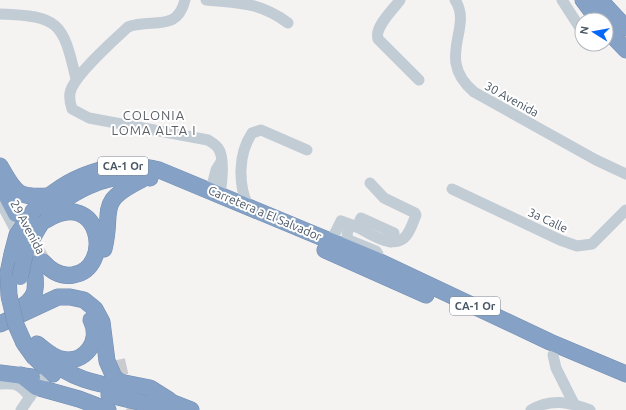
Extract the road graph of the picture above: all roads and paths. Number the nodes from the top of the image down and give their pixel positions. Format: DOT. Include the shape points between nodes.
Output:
graph roads {
  1 [pos="185,0"];
  2 [pos="206,0"];
  3 [pos="400,0"];
  4 [pos="455,0"];
  5 [pos="562,0"];
  6 [pos="583,0"];
  7 [pos="600,0"];
  8 [pos="592,12"];
  9 [pos="0,14"];
  10 [pos="574,19"];
  11 [pos="288,23"];
  12 [pos="620,38"];
  13 [pos="76,79"];
  14 [pos="419,80"];
  15 [pos="307,150"];
  16 [pos="0,166"];
  17 [pos="626,174"];
  18 [pos="146,177"];
  19 [pos="0,183"];
  20 [pos="370,183"];
  21 [pos="452,189"];
  22 [pos="216,192"];
  23 [pos="48,196"];
  24 [pos="0,201"];
  25 [pos="248,206"];
  26 [pos="626,210"];
  27 [pos="16,214"];
  28 [pos="38,220"];
  29 [pos="350,224"];
  30 [pos="329,240"];
  31 [pos="346,242"];
  32 [pos="38,263"];
  33 [pos="59,280"];
  34 [pos="9,291"];
  35 [pos="0,317"];
  36 [pos="0,324"];
  37 [pos="0,335"];
  38 [pos="31,341"];
  39 [pos="553,355"];
  40 [pos="117,360"];
  41 [pos="0,373"];
  42 [pos="626,374"];
  43 [pos="65,381"];
  44 [pos="0,384"];
  45 [pos="626,385"];
  46 [pos="36,388"];
  47 [pos="574,404"];
  48 [pos="170,405"];
  49 [pos="21,410"];
  50 [pos="108,410"];
  51 [pos="191,410"];
  52 [pos="531,410"];
  53 [pos="590,410"];
  1 -- 13 [label="street" via="182,10 173,20 128,27"];
  2 -- 11 [label="street" via="255,5 271,11"];
  3 -- 14 [label="street" via="378,28 376,35"];
  4 -- 17 [label="street, 30 Avenida" via="460,19 454,55 464,84 596,160"];
  5 -- 10 [label="street"];
  6 -- 8 [label="highway"];
  7 -- 12 [label="highway"];
  9 -- 13 [label="street" via="29,15 55,24 62,33 72,59"];
  13 -- 22 [label="street" via="69,100 72,108 83,116 208,140 218,147 223,170"];
  15 -- 25 [label="street" via="261,130 252,133 246,146 240,184"];
  16 -- 23 [label="highway" via="19,193 29,197"];
  18 -- 28 [label="highway, Carretera a El Salvador / CA-1 Or" via="119,178 85,188 55,206"];
  18 -- 33 [label="highway" via="124,188 112,200 107,214 106,244 100,261 91,274 77,280"];
  18 -- 39 [label="highway, Carretera a El Salvador / CA-1 Or" via="175,185 375,272"];
  19 -- 27 [label="highway"];
  20 -- 29 [label="street" via="384,198 415,213 405,237 390,242"];
  21 -- 26 [label="street, 3a Calle" via="577,246 592,244"];
  22 -- 23 [label="highway, Carretera a El Salvador / CA-1 Or" via="159,170 120,166 79,177"];
  22 -- 25 [label="highway, Carretera a El Salvador / CA-1 Or"];
  23 -- 28 [label="highway, Carretera a El Salvador / CA-1 Or"];
  24 -- 32 [label="street, 29 Avenida"];
  25 -- 30 [label="highway, Carretera a El Salvador / CA-1 Or"];
  28 -- 32 [label="highway" via="60,213 77,213 91,221 97,240 92,263 81,272 59,274"];
  28 -- 34 [label="highway, Carretera a El Salvador / CA-1 Or, bridge" via="26,249 20,277"];
  28 -- 34 [label="highway, Carretera a El Salvador / CA-1 Or, bridge" via="18,235 10,261"];
  29 -- 30 [label="street"];
  29 -- 31 [label="street"];
  30 -- 31 [label="highway, Carretera a El Salvador / CA-1 Or"];
  31 -- 42 [label="highway, Carretera a El Salvador / CA-1 Or" via="376,260 550,342"];
  32 -- 33 [label="highway" via="43,273"];
  32 -- 35 [label="highway" via="36,286 31,300"];
  33 -- 40 [label="highway" via="88,294 105,307 110,315"];
  34 -- 38 [label="highway, Carretera a El Salvador / CA-1 Or, bridge" via="14,320"];
  36 -- 48 [label="highway" via="58,297 84,300 95,309 104,328 107,361 114,378 120,382 150,388"];
  37 -- 38 [label="highway" via="62,306 70,305 82,310 94,326 90,350 78,358 61,359"];
  38 -- 43 [label="highway, CA-1 Or" via="41,364"];
  38 -- 48 [label="highway, CA-1 Or" via="49,359 76,376"];
  39 -- 45 [label="highway, Carretera a El Salvador / CA-1 Or"];
  39 -- 47 [label="street" via="556,368"];
  41 -- 46 [label="highway" via="21,375"];
  43 -- 46 [label="highway"];
  43 -- 48 [label="highway, CA-1 Or" via="84,389 162,406"];
  44 -- 46 [label="street"];
  46 -- 49 [label="street"];
  46 -- 50 [label="highway" via="79,399"];
  47 -- 52 [label="street" via="554,401"];
  47 -- 53 [label="street"];
  48 -- 51 [label="highway, CA-1 Or"];
}
